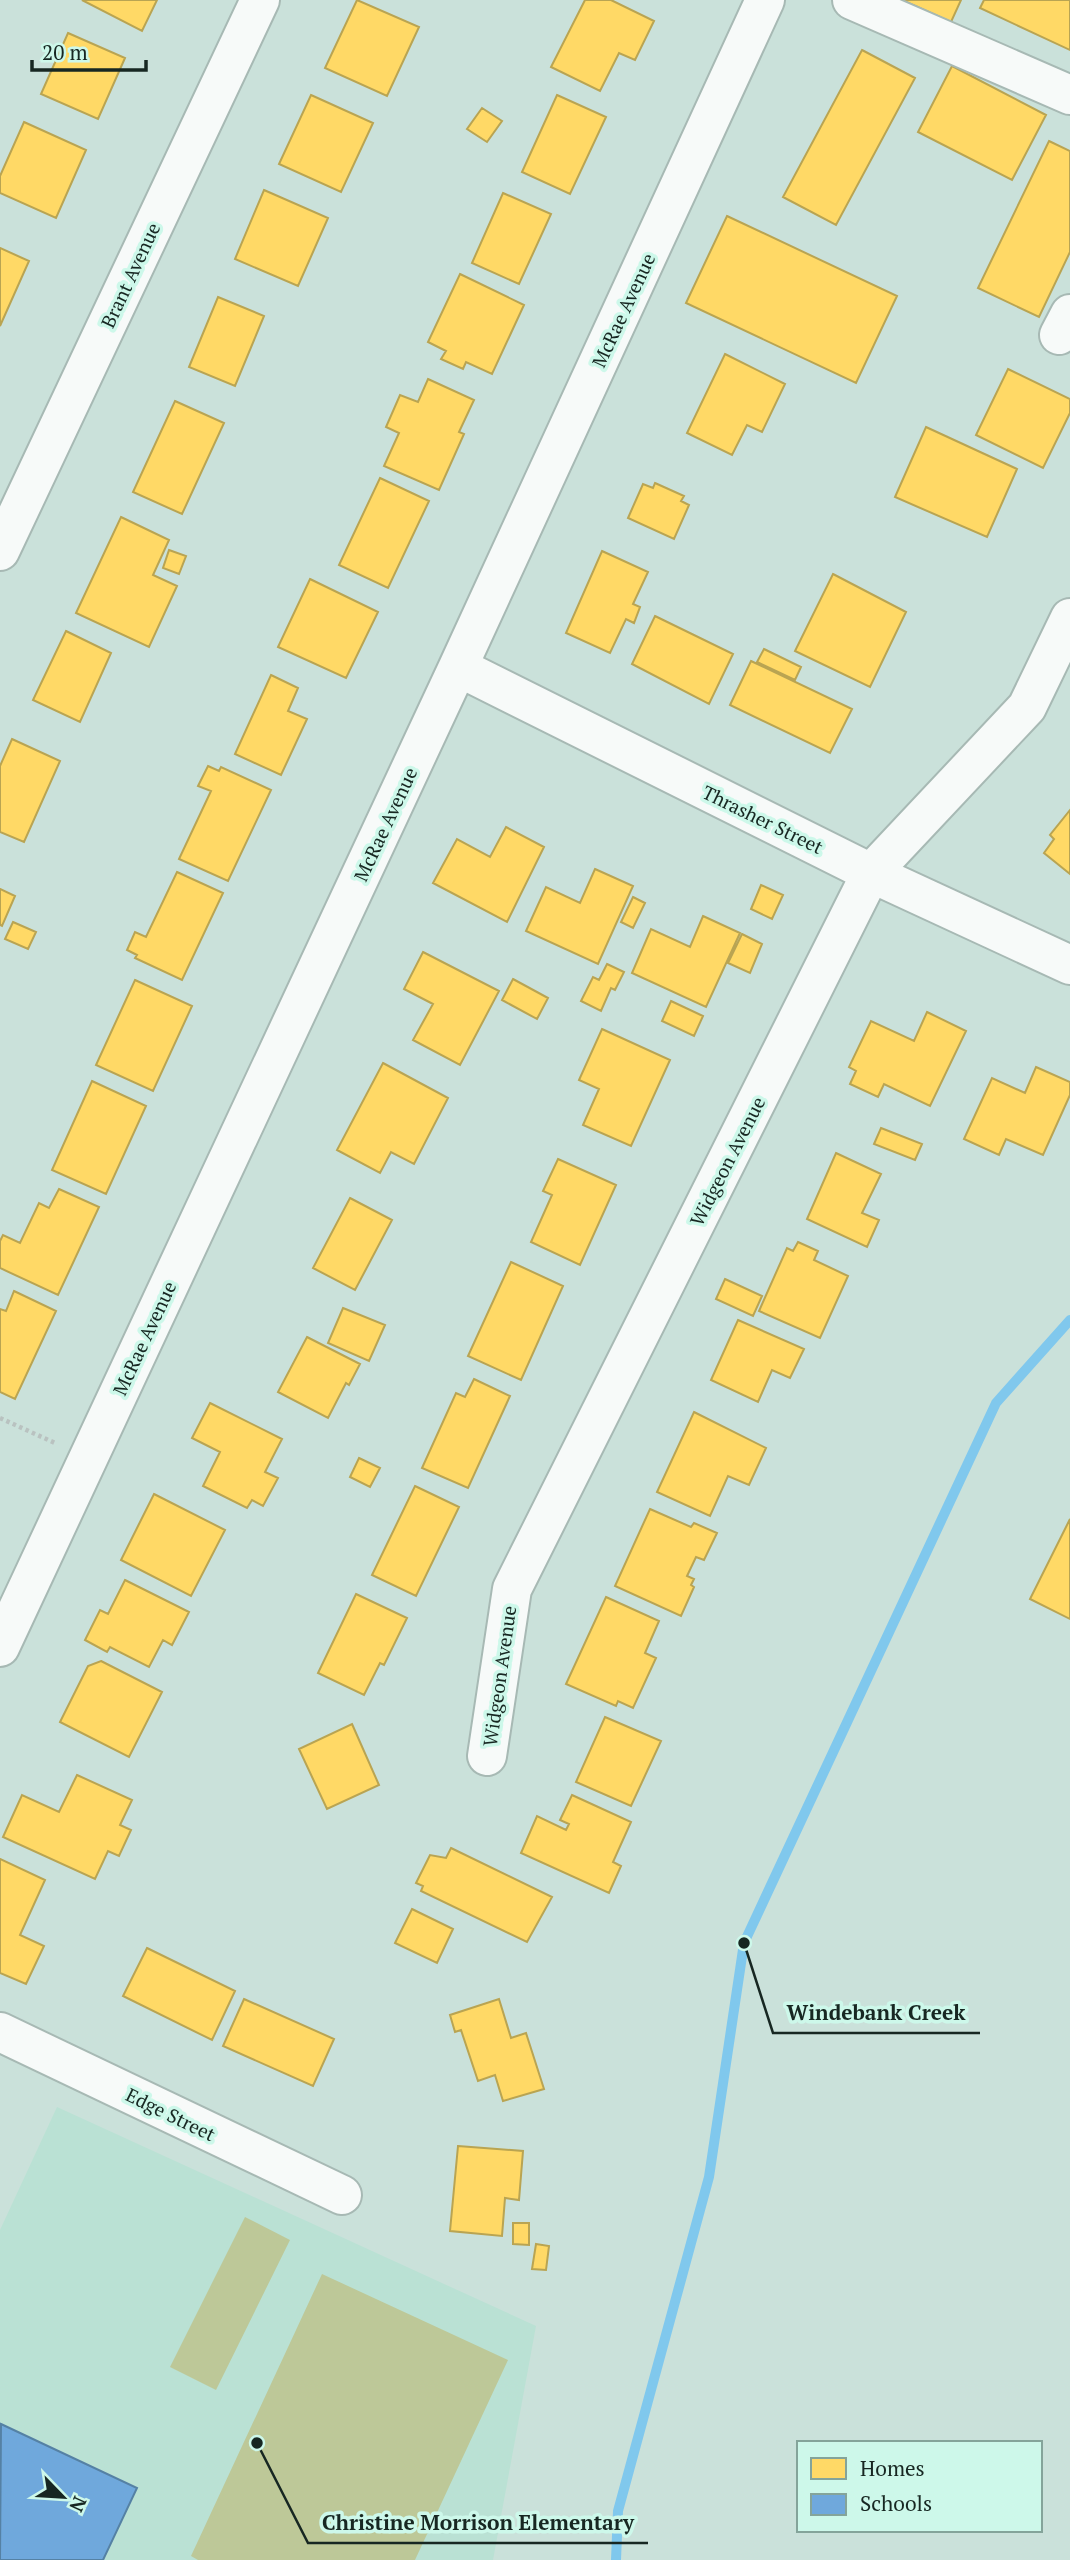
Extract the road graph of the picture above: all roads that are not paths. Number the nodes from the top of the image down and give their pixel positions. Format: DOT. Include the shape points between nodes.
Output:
graph roads {
  1 [pos="260,0"];
  2 [pos="765,0"];
  3 [pos="852,0"];
  4 [pos="1070,95"];
  5 [pos="0,551"];
  6 [pos="1070,618"];
  7 [pos="458,667"];
  8 [pos="871,873"];
  9 [pos="1070,965"];
  10 [pos="0,1647"];
  11 [pos="488,1756"];
  12 [pos="0,2032"];
  13 [pos="342,2196"];
  1 -- 5 [label="street, Brant Avenue"];
  2 -- 7 [label="street, McRae Avenue"];
  3 -- 4 [label="street"];
  6 -- 8 [label="street, Widgeon Avenue" via="1027,707"];
  7 -- 8 [label="street, Thrasher Street"];
  7 -- 10 [label="street, McRae Avenue"];
  8 -- 9 [label="street, Thrasher Street"];
  8 -- 11 [label="street, Widgeon Avenue" via="512,1589"];
  12 -- 13 [label="street, Edge Street"];
}
